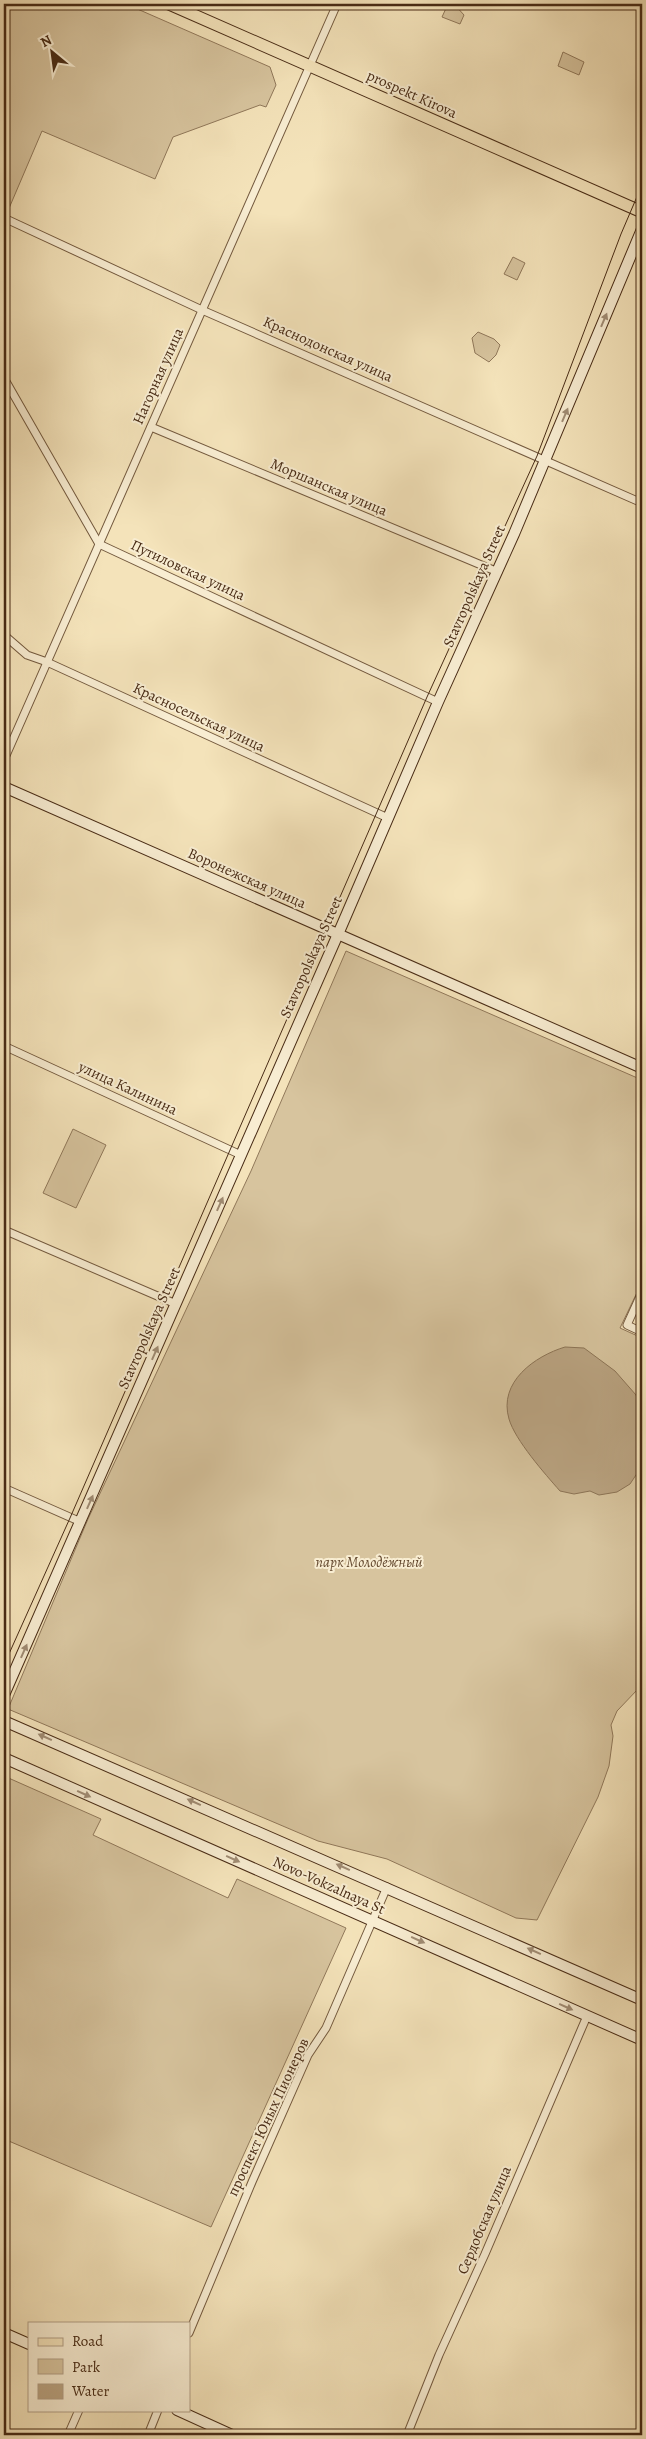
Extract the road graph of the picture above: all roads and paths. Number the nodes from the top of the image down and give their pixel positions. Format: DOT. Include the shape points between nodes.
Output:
graph roads {
  1 [pos="169,4"];
  2 [pos="337,4"];
  3 [pos="310,66"];
  4 [pos="642,212"];
  5 [pos="4,218"];
  6 [pos="642,229"];
  7 [pos="202,310"];
  8 [pos="4,378"];
  9 [pos="151,427"];
  10 [pos="546,460"];
  11 [pos="642,503"];
  12 [pos="99,544"];
  13 [pos="498,572"];
  14 [pos="4,635"];
  15 [pos="47,662"];
  16 [pos="438,702"];
  17 [pos="4,760"];
  18 [pos="4,787"];
  19 [pos="388,818"];
  20 [pos="338,934"];
  21 [pos="4,1046"];
  22 [pos="642,1068"];
  23 [pos="242,1155"];
  24 [pos="4,1230"];
  25 [pos="642,1292"];
  26 [pos="176,1304"];
  27 [pos="642,1332"];
  28 [pos="4,1488"];
  29 [pos="81,1522"];
  30 [pos="4,1695"];
  31 [pos="4,1721"];
  32 [pos="4,1758"];
  33 [pos="387,1887"];
  34 [pos="373,1920"];
  35 [pos="642,2000"];
  36 [pos="587,2016"];
  37 [pos="641,2035"];
  38 [pos="190,2331"];
  39 [pos="4,2333"];
  40 [pos="28,2344"];
  41 [pos="79,2412"];
  42 [pos="157,2412"];
  43 [pos="181,2412"];
  44 [pos="68,2435"];
  45 [pos="148,2435"];
  46 [pos="232,2435"];
  47 [pos="407,2435"];
  1 -- 3 [label="main road, prospekt Kirova"];
  2 -- 3 [label="street, Нагорная улица"];
  3 -- 4 [label="main road, prospekt Kirova"];
  3 -- 7 [label="street, Нагорная улица"];
  5 -- 7 [label="street, Краснодонская улица"];
  10 -- 6 [label="street, Stavropolskaya Street, one-way"];
  7 -- 9 [label="street, Нагорная улица"];
  7 -- 10 [label="street, Краснодонская улица"];
  8 -- 12 [label="street"];
  9 -- 12 [label="street, Нагорная улица"];
  9 -- 13 [label="street, Моршанская улица"];
  10 -- 11 [label="street, Краснодонская улица"];
  10 -- 13 [label="street, Stavropolskaya Street"];
  12 -- 15 [label="street, Нагорная улица"];
  12 -- 16 [label="street, Путиловская улица"];
  13 -- 16 [label="street, Stavropolskaya Street"];
  14 -- 15 [label="street, Красносельская улица" via="27,655"];
  15 -- 17 [label="street, Нагорная улица"];
  15 -- 19 [label="street, Красносельская улица"];
  16 -- 19 [label="street, Stavropolskaya Street"];
  18 -- 20 [label="street, Воронежская улица"];
  19 -- 20 [label="street, Stavropolskaya Street"];
  20 -- 22 [label="street, Воронежская улица"];
  20 -- 23 [label="street, Stavropolskaya Street"];
  21 -- 23 [label="street, улица Калинина"];
  26 -- 23 [label="street, Stavropolskaya Street, one-way"];
  24 -- 26 [label="street"];
  25 -- 27 [label="street" via="627,1325"];
  29 -- 26 [label="street, Stavropolskaya Street, one-way"];
  28 -- 29 [label="street"];
  30 -- 29 [label="street, Stavropolskaya Street, one-way"];
  33 -- 31 [label="street, Novo-Vokzalnaya St, one-way"];
  32 -- 34 [label="street, Novo-Vokzalnaya St, one-way"];
  33 -- 34 [label="street, проспект Юных Пионеров"];
  35 -- 33 [label="street, Novo-Vokzalnaya St, one-way"];
  34 -- 36 [label="street, Novo-Vokzalnaya St, one-way"];
  34 -- 38 [label="street, проспект Юных Пионеров" via="326,2028 308,2055"];
  36 -- 37 [label="street, Novo-Vokzalnaya St"];
  36 -- 47 [label="street, Сердобская улица"];
  39 -- 40 [label="street"];
  41 -- 44 [label="street"];
  42 -- 45 [label="street"];
  43 -- 46 [label="street"];
}
